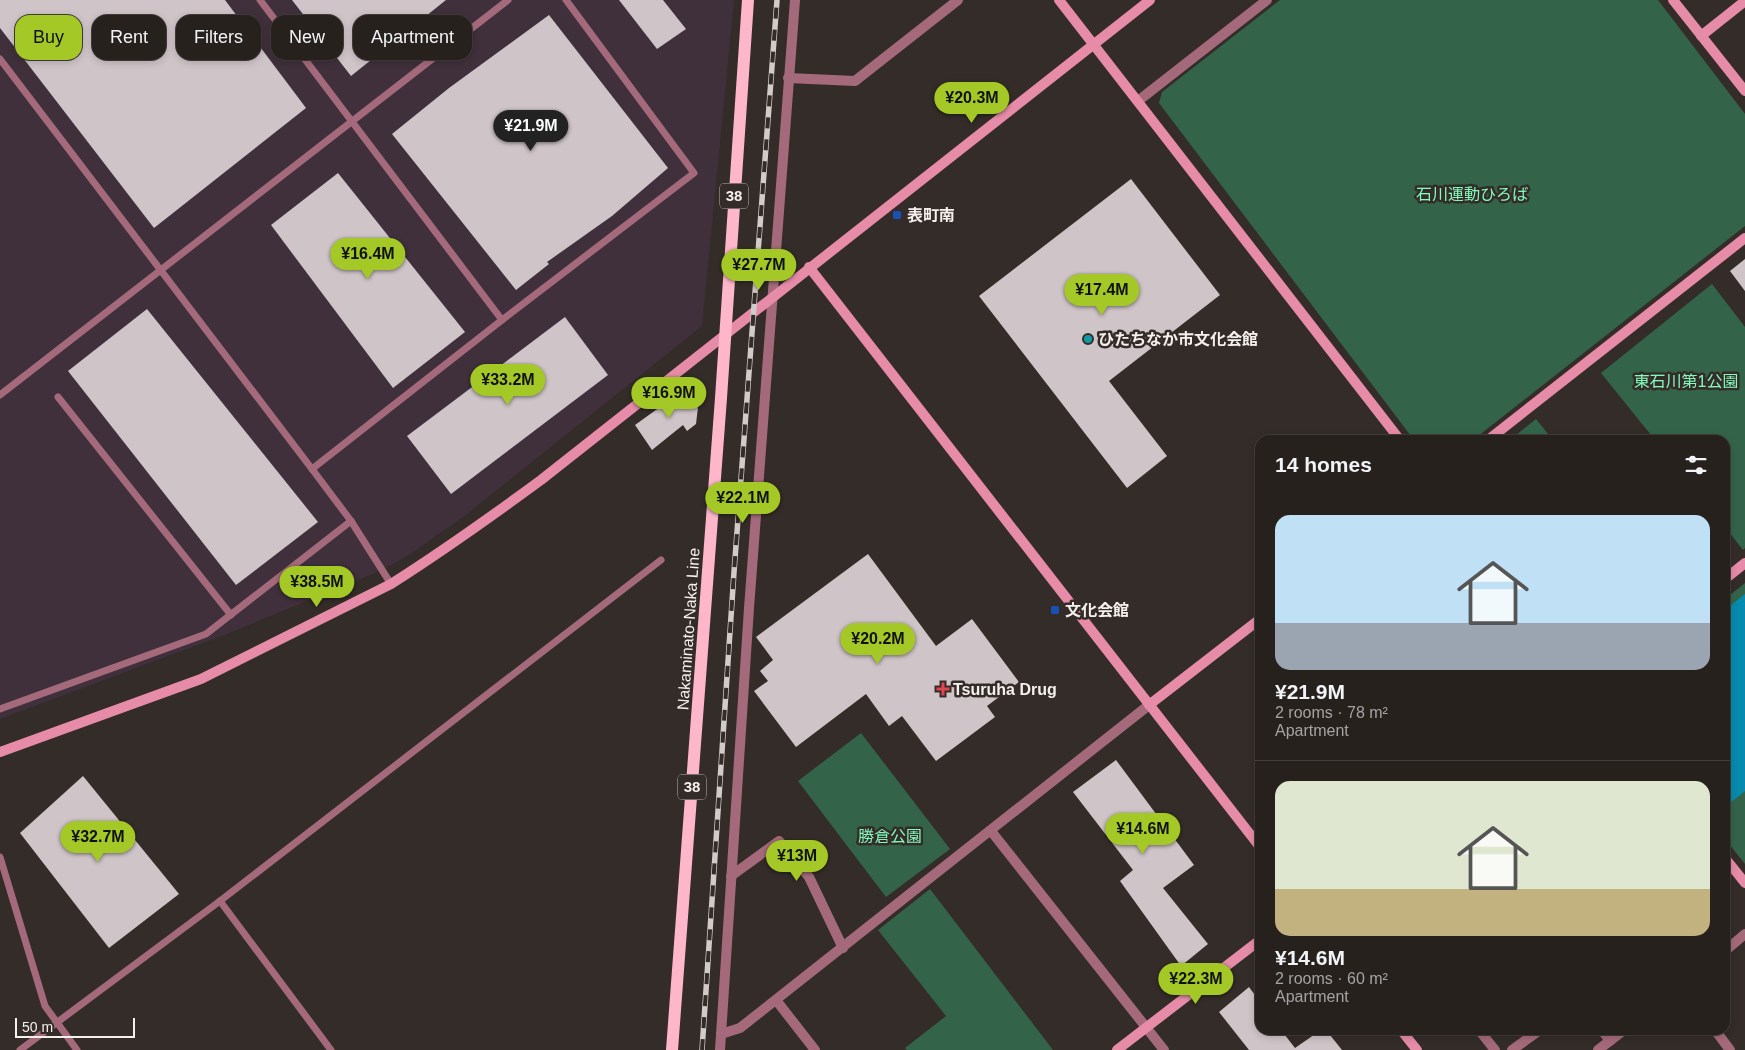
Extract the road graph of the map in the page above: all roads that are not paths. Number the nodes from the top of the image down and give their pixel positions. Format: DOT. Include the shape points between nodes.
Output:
graph roads {
  1 [pos="260,0"];
  2 [pos="508,0"];
  3 [pos="566,0"];
  4 [pos="748,0"];
  5 [pos="794,0"];
  6 [pos="958,0"];
  7 [pos="1059,0"];
  8 [pos="1150,0"];
  9 [pos="1267,0"];
  10 [pos="1673,0"];
  11 [pos="1745,1"];
  12 [pos="1701,36"];
  13 [pos="1094,44"];
  14 [pos="0,59"];
  15 [pos="788,78"];
  16 [pos="1745,90"];
  17 [pos="1138,101"];
  18 [pos="353,121"];
  19 [pos="1745,238"];
  20 [pos="809,267"];
  21 [pos="162,270"];
  22 [pos="774,295"];
  23 [pos="502,320"];
  24 [pos="724,334"];
  25 [pos="0,395"];
  26 [pos="58,397"];
  27 [pos="1396,435"];
  28 [pos="1494,435"];
  29 [pos="312,469"];
  30 [pos="351,521"];
  31 [pos="661,560"];
  32 [pos="1745,563"];
  33 [pos="1730,575"];
  34 [pos="392,584"];
  35 [pos="231,615"];
  36 [pos="1255,622"];
  37 [pos="1149,705"];
  38 [pos="0,709"];
  39 [pos="0,752"];
  40 [pos="991,831"];
  41 [pos="1255,841"];
  42 [pos="0,857"];
  43 [pos="1730,864"];
  44 [pos="731,876"];
  45 [pos="1745,883"];
  46 [pos="220,901"];
  47 [pos="1745,934"];
  48 [pos="1255,944"];
  49 [pos="1730,946"];
  50 [pos="842,948"];
  51 [pos="776,1000"];
  52 [pos="55,1022"];
  53 [pos="1146,1028"];
  54 [pos="721,1034"];
  55 [pos="1405,1035"];
  56 [pos="1483,1035"];
  57 [pos="1533,1035"];
  58 [pos="1606,1035"];
  59 [pos="1618,1035"];
  60 [pos="1719,1035"];
  61 [pos="1610,1041"];
  62 [pos="20,1050"];
  63 [pos="76,1050"];
  64 [pos="331,1050"];
  65 [pos="672,1050"];
  66 [pos="720,1050"];
  67 [pos="815,1050"];
  68 [pos="1117,1050"];
  69 [pos="1164,1050"];
  70 [pos="1417,1050"];
  71 [pos="1495,1050"];
  72 [pos="1512,1050"];
  73 [pos="1598,1050"];
  74 [pos="1730,1050"];
  1 -- 18 [label="lane"];
  2 -- 18 [label="lane"];
  3 -- 23 [label="lane" via="694,173"];
  4 -- 24 [label="main road, Nakaminato-Naka Line / 38"];
  5 -- 15 [label="street"];
  6 -- 15 [label="street" via="855,81"];
  7 -- 13 [label="street"];
  8 -- 13 [label="street"];
  9 -- 17 [label="street"];
  10 -- 12 [label="street"];
  11 -- 12 [label="street"];
  12 -- 16 [label="street"];
  13 -- 17 [label="street"];
  13 -- 20 [label="street"];
  14 -- 21 [label="lane"];
  15 -- 22 [label="street"];
  17 -- 27 [label="street"];
  18 -- 21 [label="lane"];
  18 -- 23 [label="lane"];
  19 -- 28 [label="street"];
  20 -- 22 [label="street"];
  20 -- 37 [label="street"];
  21 -- 25 [label="lane"];
  21 -- 29 [label="lane"];
  22 -- 24 [label="street"];
  22 -- 44 [label="street" via="748,608"];
  23 -- 29 [label="lane"];
  24 -- 34 [label="street" via="540,480"];
  24 -- 65 [label="main road, Nakaminato-Naka Line / 38"];
  26 -- 35 [label="lane"];
  29 -- 30 [label="lane"];
  30 -- 34 [label="lane"];
  30 -- 35 [label="lane"];
  31 -- 46 [label="lane"];
  32 -- 33 [label="street"];
  34 -- 39 [label="street" via="202,679"];
  35 -- 38 [label="lane" via="206,634"];
  36 -- 37 [label="street"];
  37 -- 40 [label="street"];
  37 -- 41 [label="street"];
  40 -- 50 [label="street"];
  40 -- 53 [label="street"];
  42 -- 52 [label="lane" via="45,1006"];
  43 -- 45 [label="street"];
  44 -- 50 [label="street" via="779,841 809,877"];
  44 -- 54 [label="street"];
  46 -- 52 [label="lane"];
  46 -- 64 [label="lane"];
  47 -- 49 [label="street"];
  48 -- 53 [label="street"];
  50 -- 51 [label="street"];
  51 -- 54 [label="street" via="740,1028"];
  51 -- 67 [label="street"];
  52 -- 62 [label="lane"];
  52 -- 63 [label="lane"];
  53 -- 68 [label="street"];
  53 -- 69 [label="street"];
  54 -- 66 [label="street"];
  55 -- 70 [label="street"];
  56 -- 71 [label="street"];
  57 -- 72 [label="street"];
  58 -- 61 [label="street"];
  59 -- 61 [label="street"];
  60 -- 74 [label="street"];
  61 -- 73 [label="street"];
}
